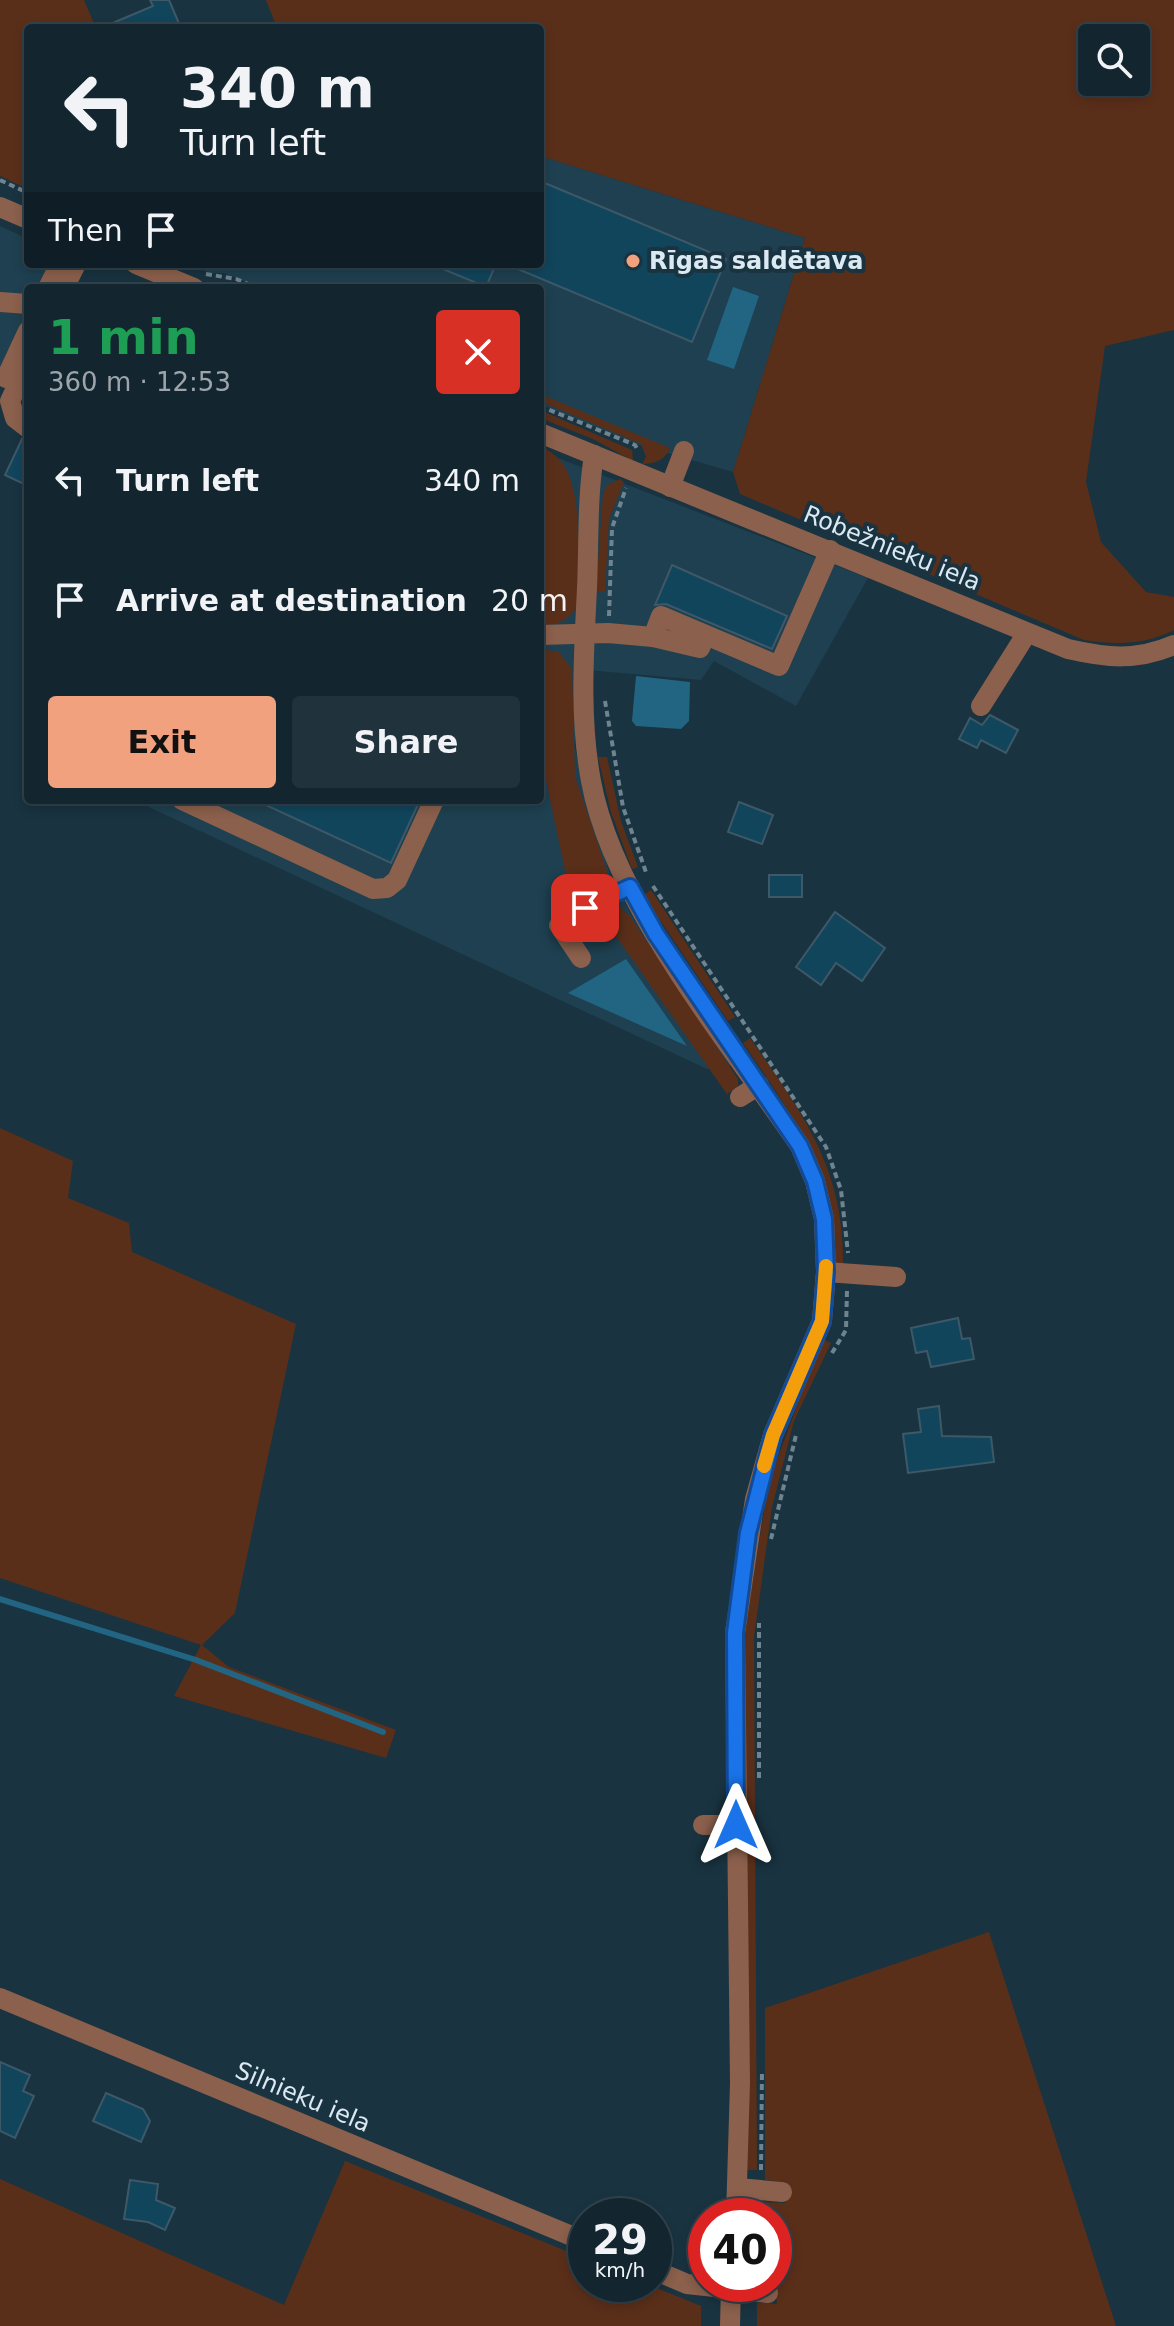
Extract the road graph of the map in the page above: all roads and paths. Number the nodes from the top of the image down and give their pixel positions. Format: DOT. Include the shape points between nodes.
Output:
graph roads {
  1 [pos="0,180"];
  2 [pos="24,191"];
  3 [pos="0,207"];
  4 [pos="24,217"];
  5 [pos="170,271"];
  6 [pos="194,280"];
  7 [pos="248,284"];
  8 [pos="0,302"];
  9 [pos="24,304"];
  10 [pos="24,340"];
  11 [pos="24,371"];
  12 [pos="0,392"];
  13 [pos="544,408"];
  14 [pos="24,425"];
  15 [pos="544,435"];
  16 [pos="684,451"];
  17 [pos="594,455"];
  18 [pos="638,459"];
  19 [pos="670,487"];
  20 [pos="626,488"];
  21 [pos="830,550"];
  22 [pos="608,633"];
  23 [pos="1027,633"];
  24 [pos="544,635"];
  25 [pos="585,635"];
  26 [pos="1174,645"];
  27 [pos="605,690"];
  28 [pos="981,706"];
  29 [pos="191,804"];
  30 [pos="432,804"];
  31 [pos="630,887"];
  32 [pos="581,958"];
  33 [pos="759,1085"];
  34 [pos="740,1097"];
  35 [pos="826,1272"];
  36 [pos="848,1273"];
  37 [pos="896,1277"];
  38 [pos="826,1366"];
  39 [pos="798,1430"];
  40 [pos="770,1546"];
  41 [pos="760,1614"];
  42 [pos="759,1788"];
  43 [pos="703,1825"];
  44 [pos="736,1825"];
  45 [pos="0,1998"];
  46 [pos="762,2068"];
  47 [pos="738,2188"];
  48 [pos="760,2189"];
  49 [pos="782,2192"];
  50 [pos="737,2198"];
  51 [pos="568,2235"];
  52 [pos="731,2302"];
  53 [pos="730,2326"];
  1 -- 2 [label="path"];
  3 -- 4 [label="street"];
  5 -- 6 [label="street"];
  6 -- 7 [label="path" via="236,279"];
  8 -- 9 [label="street"];
  10 -- 12 [label="street"];
  11 -- 14 [label="street" via="10,401 15,418"];
  13 -- 18 [label="path" via="635,445"];
  15 -- 17 [label="street, Robežnieku iela"];
  16 -- 19 [label="street"];
  17 -- 19 [label="street, Robežnieku iela"];
  17 -- 25 [label="street"];
  19 -- 21 [label="street, Robežnieku iela"];
  20 -- 22 [label="path" via="612,528"];
  21 -- 22 [label="street" via="779,666 705,636 700,648"];
  21 -- 23 [label="street, Robežnieku iela"];
  22 -- 25 [label="street"];
  23 -- 26 [label="street, Robežnieku iela" via="1104,658 1136,658"];
  23 -- 28 [label="street"];
  24 -- 25 [label="street"];
  25 -- 31 [label="street" via="584,735 591,783"];
  27 -- 36 [label="path" via="616,776 648,877 826,1147 846,1212"];
  29 -- 30 [label="street" via="373,889 397,880"];
  31 -- 32 [label="street" via="559,925"];
  31 -- 33 [label="street"];
  33 -- 34 [label="street"];
  33 -- 35 [label="street" via="800,1146 815,1181 824,1219"];
  35 -- 36 [label="street"];
  35 -- 44 [label="street" via="822,1321 773,1435 748,1533 735,1633"];
  36 -- 37 [label="street"];
  36 -- 38 [label="path" via="846,1330"];
  39 -- 40 [label="path"];
  41 -- 42 [label="path"];
  43 -- 44 [label="street"];
  44 -- 47 [label="street"];
  45 -- 51 [label="street, Silnieku iela"];
  46 -- 48 [label="path"];
  47 -- 48 [label="street"];
  47 -- 50 [label="street"];
  48 -- 49 [label="street"];
  52 -- 53 [label="street"];
}
